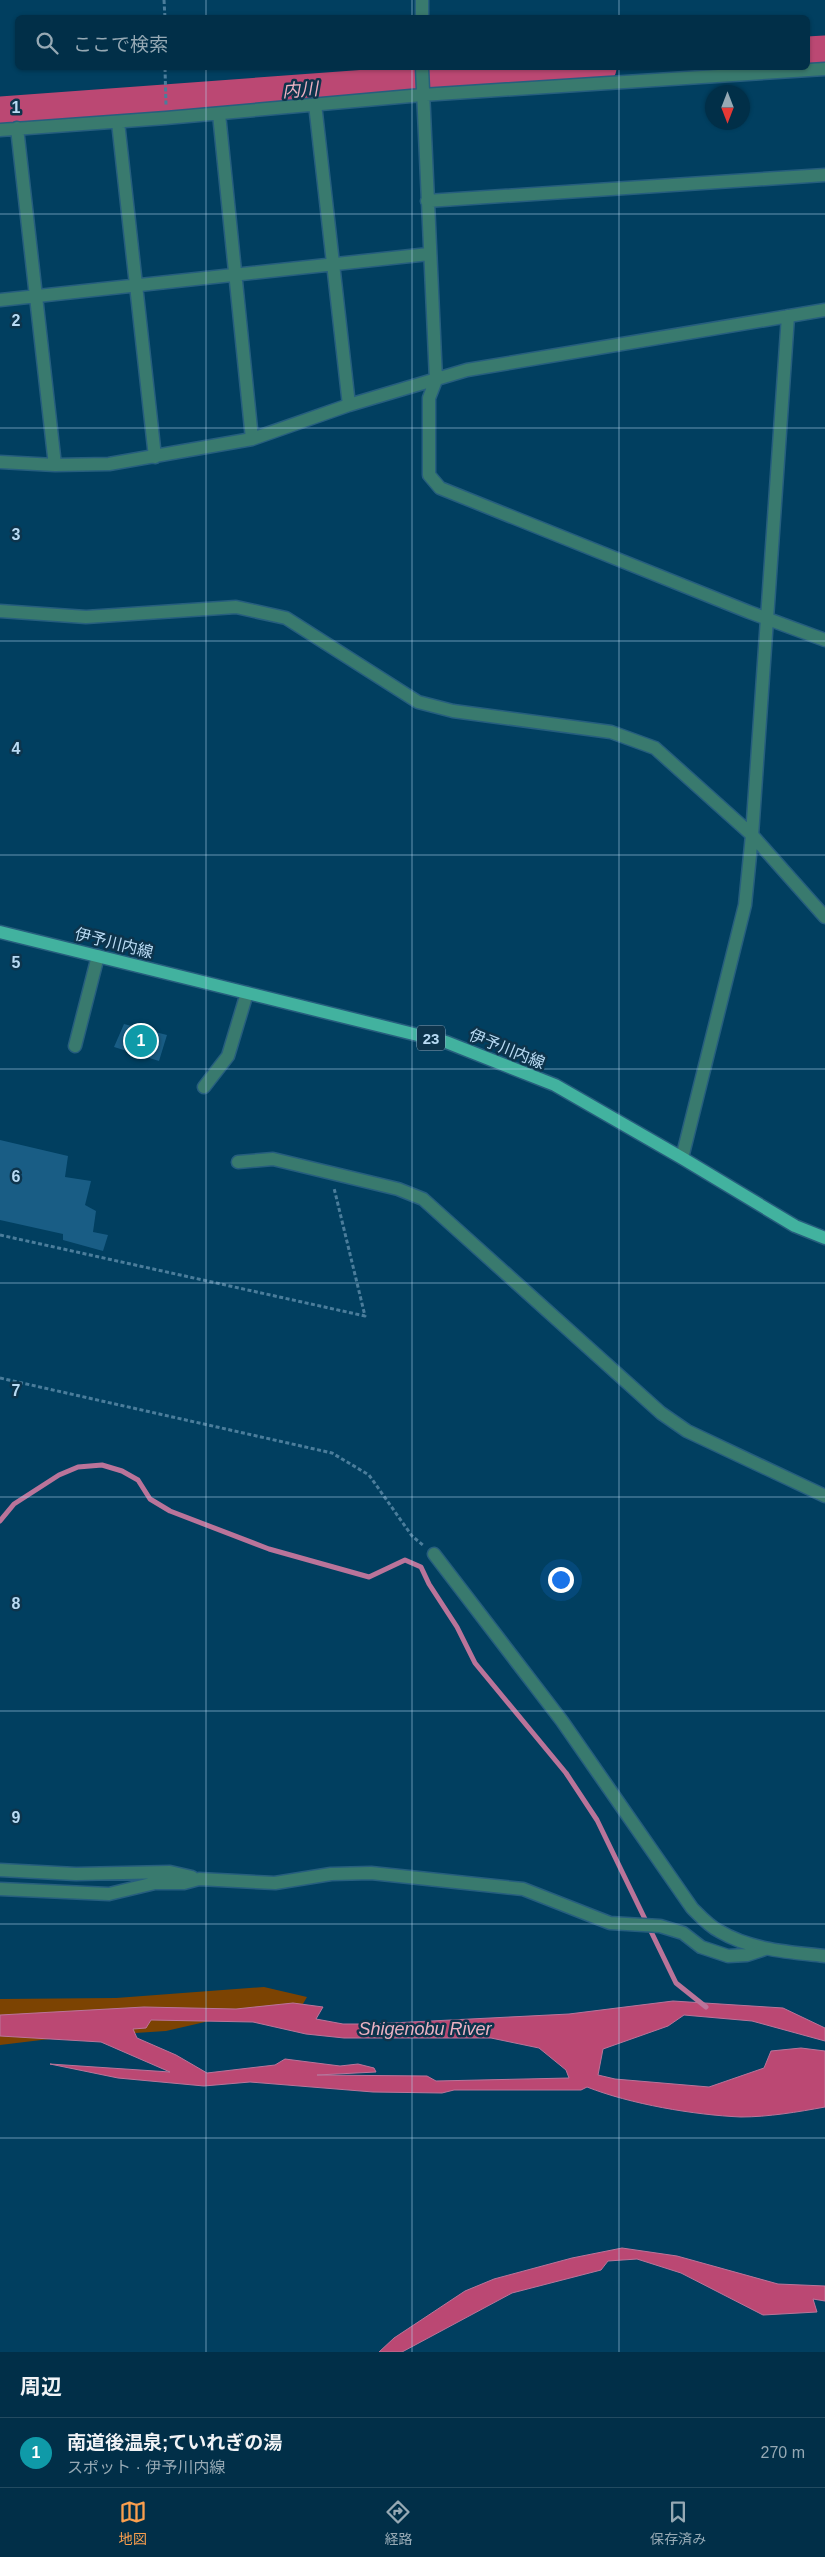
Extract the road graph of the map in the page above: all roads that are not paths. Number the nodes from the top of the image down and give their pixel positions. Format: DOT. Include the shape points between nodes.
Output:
graph roads {
  1 [pos="422,0"];
  2 [pos="422,15"];
  3 [pos="825,69"];
  4 [pos="422,70"];
  5 [pos="810,70"];
  6 [pos="810,70"];
  7 [pos="422,95"];
  8 [pos="315,104"];
  9 [pos="219,114"];
  10 [pos="118,122"];
  11 [pos="17,128"];
  12 [pos="0,130"];
  13 [pos="825,174"];
  14 [pos="427,201"];
  15 [pos="429,254"];
  16 [pos="334,264"];
  17 [pos="234,275"];
  18 [pos="136,286"];
  19 [pos="35,296"];
  20 [pos="0,300"];
  21 [pos="825,310"];
  22 [pos="788,316"];
  23 [pos="436,380"];
  24 [pos="349,404"];
  25 [pos="252,439"];
  26 [pos="155,457"];
  27 [pos="0,462"];
  28 [pos="54,465"];
  29 [pos="0,611"];
  30 [pos="766,617"];
  31 [pos="825,640"];
  32 [pos="752,835"];
  33 [pos="825,917"];
  34 [pos="0,932"];
  35 [pos="98,956"];
  36 [pos="247,992"];
  37 [pos="75,1046"];
  38 [pos="204,1087"];
  39 [pos="682,1158"];
  40 [pos="238,1162"];
  41 [pos="825,1238"];
  42 [pos="825,1496"];
  43 [pos="434,1554"];
  44 [pos="0,1870"];
  45 [pos="199,1879"];
  46 [pos="0,1889"];
  47 [pos="765,1949"];
  48 [pos="825,1956"];
  1 -- 2 [label="street"];
  3 -- 5 [label="street"];
  4 -- 7 [label="street"];
  6 -- 7 [label="street"];
  7 -- 8 [label="street"];
  7 -- 14 [label="street"];
  8 -- 9 [label="street"];
  8 -- 16 [label="street"];
  9 -- 10 [label="street"];
  9 -- 17 [label="street"];
  10 -- 11 [label="street"];
  10 -- 18 [label="street"];
  11 -- 12 [label="street"];
  11 -- 19 [label="street"];
  13 -- 14 [label="street"];
  14 -- 15 [label="street"];
  15 -- 16 [label="street"];
  15 -- 23 [label="street"];
  16 -- 17 [label="street"];
  16 -- 24 [label="street"];
  17 -- 18 [label="street"];
  17 -- 25 [label="street"];
  18 -- 19 [label="street"];
  18 -- 26 [label="street"];
  19 -- 20 [label="street"];
  19 -- 28 [label="street"];
  21 -- 22 [label="street"];
  22 -- 23 [label="street" via="467,370"];
  22 -- 30 [label="street"];
  23 -- 24 [label="street"];
  23 -- 30 [label="street" via="429,398 429,475 440,488"];
  24 -- 25 [label="street"];
  25 -- 26 [label="street"];
  26 -- 28 [label="street" via="109,464"];
  27 -- 28 [label="street"];
  29 -- 32 [label="street" via="86,617 236,607 286,618 418,702 453,711 611,732 656,748"];
  30 -- 31 [label="street"];
  30 -- 32 [label="street"];
  32 -- 33 [label="street"];
  32 -- 39 [label="street" via="745,905"];
  34 -- 35 [label="main road, 伊予川内線 / 23"];
  35 -- 36 [label="main road, 伊予川内線 / 23"];
  35 -- 37 [label="street"];
  36 -- 38 [label="street" via="228,1056"];
  36 -- 39 [label="main road, 伊予川内線 / 23" via="446,1042 555,1085"];
  39 -- 41 [label="main road, 伊予川内線 / 23" via="795,1226"];
  40 -- 42 [label="street" via="273,1159 398,1189 423,1199 661,1413 687,1431"];
  43 -- 47 [label="street" via="562,1720 692,1908 717,1931"];
  44 -- 45 [label="street" via="76,1874 170,1872"];
  45 -- 46 [label="street" via="184,1883 155,1883 110,1894"];
  45 -- 47 [label="street" via="275,1883 331,1874 371,1873 522,1889 610,1923 660,1926 683,1933 700,1947 728,1956 747,1955"];
  47 -- 48 [label="street"];
}
